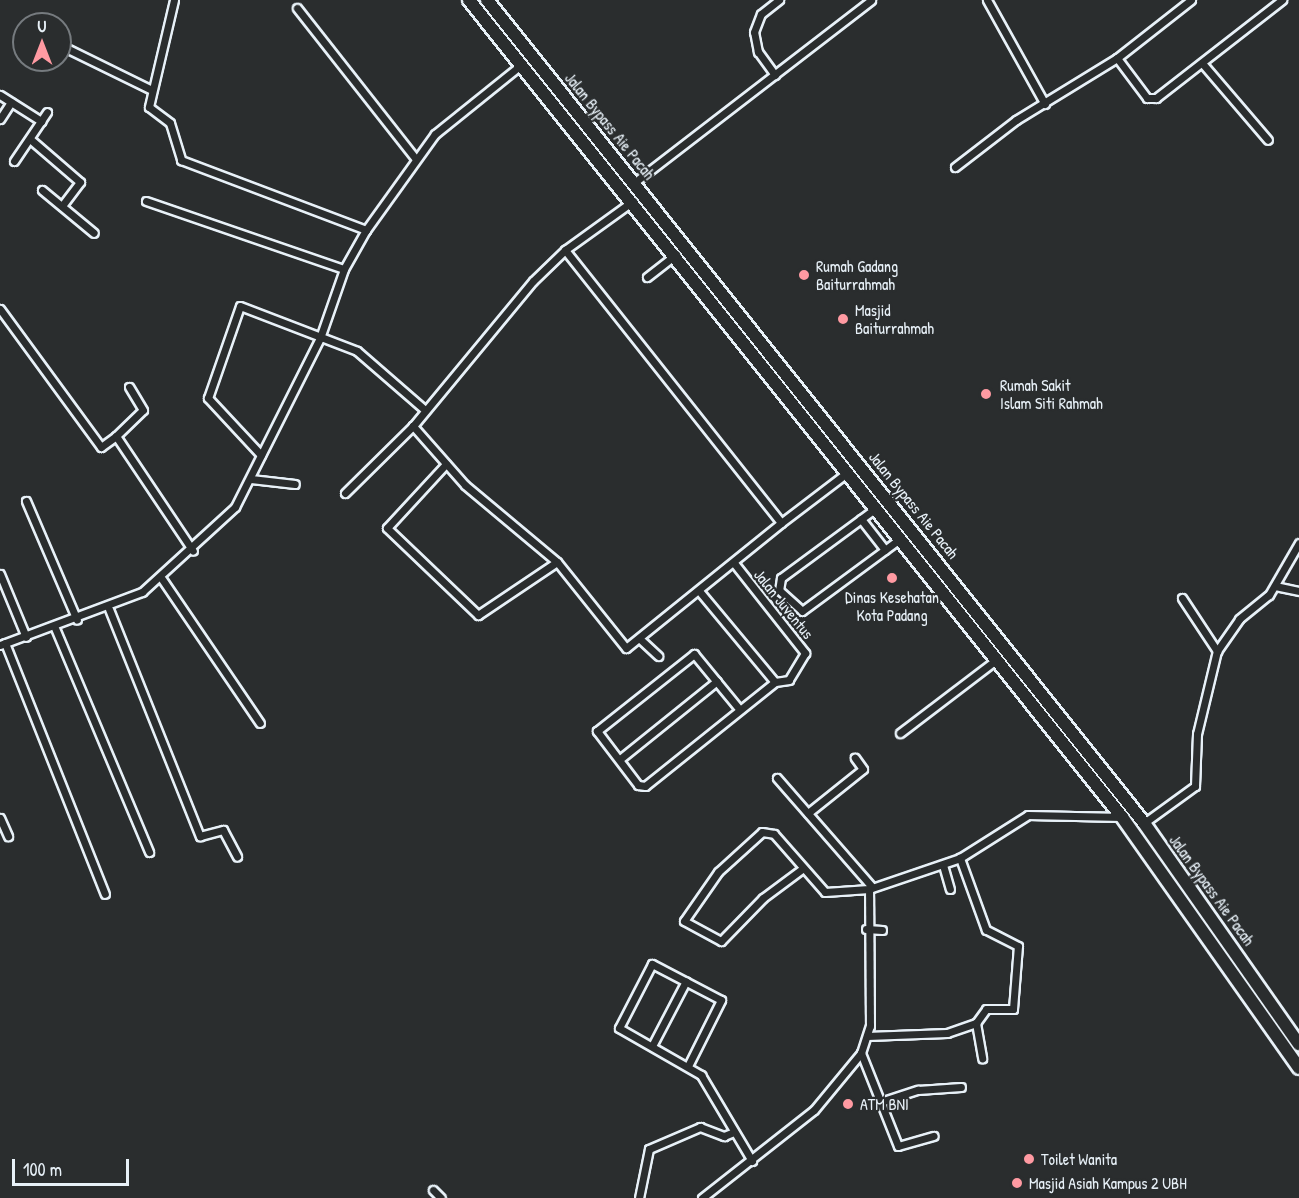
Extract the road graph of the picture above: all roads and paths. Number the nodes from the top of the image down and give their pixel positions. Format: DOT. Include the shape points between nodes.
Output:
graph roads {
  1 [pos="174,0"];
  2 [pos="469,0"];
  3 [pos="487,0"];
  4 [pos="779,0"];
  5 [pos="871,0"];
  6 [pos="987,0"];
  7 [pos="1191,0"];
  8 [pos="1282,0"];
  9 [pos="297,9"];
  10 [pos="72,51"];
  11 [pos="1117,58"];
  12 [pos="1202,63"];
  13 [pos="522,64"];
  14 [pos="775,75"];
  15 [pos="152,90"];
  16 [pos="0,95"];
  17 [pos="11,102"];
  18 [pos="1045,104"];
  19 [pos="47,112"];
  20 [pos="0,119"];
  21 [pos="41,121"];
  22 [pos="30,139"];
  23 [pos="1268,140"];
  24 [pos="415,158"];
  25 [pos="14,161"];
  26 [pos="955,167"];
  27 [pos="635,182"];
  28 [pos="42,190"];
  29 [pos="146,201"];
  30 [pos="633,201"];
  31 [pos="62,206"];
  32 [pos="366,230"];
  33 [pos="94,233"];
  34 [pos="565,250"];
  35 [pos="676,254"];
  36 [pos="344,269"];
  37 [pos="647,277"];
  38 [pos="705,282"];
  39 [pos="0,309"];
  40 [pos="320,338"];
  41 [pos="129,387"];
  42 [pos="424,409"];
  43 [pos="413,426"];
  44 [pos="116,436"];
  45 [pos="261,455"];
  46 [pos="446,464"];
  47 [pos="848,472"];
  48 [pos="251,479"];
  49 [pos="295,484"];
  50 [pos="345,493"];
  51 [pos="26,501"];
  52 [pos="877,507"];
  53 [pos="861,519"];
  54 [pos="781,523"];
  55 [pos="901,538"];
  56 [pos="1299,543"];
  57 [pos="885,550"];
  58 [pos="193,551"];
  59 [pos="557,562"];
  60 [pos="734,563"];
  61 [pos="0,574"];
  62 [pos="162,579"];
  63 [pos="1275,586"];
  64 [pos="1299,591"];
  65 [pos="700,592"];
  66 [pos="1182,598"];
  67 [pos="109,609"];
  68 [pos="77,620"];
  69 [pos="55,628"];
  70 [pos="26,637"];
  71 [pos="640,639"];
  72 [pos="3,644"];
  73 [pos="1217,651"];
  74 [pos="658,656"];
  75 [pos="997,659"];
  76 [pos="717,681"];
  77 [pos="775,682"];
  78 [pos="740,710"];
  79 [pos="260,723"];
  80 [pos="900,733"];
  81 [pos="1077,748"];
  82 [pos="855,758"];
  83 [pos="620,759"];
  84 [pos="777,778"];
  85 [pos="808,813"];
  86 [pos="1122,817"];
  87 [pos="0,818"];
  88 [pos="1144,823"];
  89 [pos="8,836"];
  90 [pos="149,852"];
  91 [pos="237,856"];
  92 [pos="960,858"];
  93 [pos="943,865"];
  94 [pos="802,869"];
  95 [pos="1188,884"];
  96 [pos="871,888"];
  97 [pos="950,889"];
  98 [pos="1176,893"];
  99 [pos="105,894"];
  100 [pos="866,929"];
  101 [pos="882,930"];
  102 [pos="686,981"];
  103 [pos="976,1023"];
  104 [pos="867,1036"];
  105 [pos="1299,1044"];
  106 [pos="652,1046"];
  107 [pos="861,1053"];
  108 [pos="982,1058"];
  109 [pos="688,1066"];
  110 [pos="1299,1068"];
  111 [pos="961,1087"];
  112 [pos="880,1102"];
  113 [pos="734,1132"];
  114 [pos="933,1136"];
  115 [pos="753,1161"];
  116 [pos="433,1190"];
  117 [pos="441,1198"];
  118 [pos="639,1198"];
  119 [pos="702,1198"];
  1 -- 15 [label="street"];
  2 -- 13 [label="highway"];
  3 -- 27 [label="highway, Jalan Bypass Aie Pacah"];
  4 -- 14 [label="street" via="760,14 754,32 758,51"];
  5 -- 14 [label="street"];
  6 -- 18 [label="street"];
  7 -- 11 [label="street"];
  8 -- 12 [label="street"];
  9 -- 24 [label="street"];
  10 -- 15 [label="street"];
  11 -- 12 [label="street" via="1151,99"];
  11 -- 18 [label="street"];
  12 -- 23 [label="street"];
  13 -- 24 [label="street" via="435,134"];
  13 -- 30 [label="highway"];
  14 -- 27 [label="street"];
  15 -- 32 [label="street" via="150,110 170,123 181,160"];
  16 -- 17 [label="street"];
  17 -- 20 [label="street"];
  17 -- 21 [label="street"];
  18 -- 26 [label="street"];
  19 -- 21 [label="street"];
  21 -- 22 [label="street"];
  22 -- 25 [label="street"];
  22 -- 31 [label="street" via="80,182"];
  24 -- 32 [label="street"];
  27 -- 38 [label="highway, Jalan Bypass Aie Pacah"];
  28 -- 31 [label="street"];
  29 -- 36 [label="street"];
  30 -- 34 [label="street"];
  30 -- 35 [label="highway"];
  31 -- 33 [label="street"];
  32 -- 36 [label="street"];
  34 -- 42 [label="street" via="533,281 454,382"];
  34 -- 54 [label="street"];
  35 -- 37 [label="street"];
  35 -- 38 [label="highway"];
  36 -- 40 [label="street"];
  38 -- 47 [label="highway"];
  38 -- 81 [label="highway, Jalan Bypass Aie Pacah"];
  39 -- 44 [label="street" via="101,447"];
  40 -- 42 [label="street" via="375,363"];
  40 -- 45 [label="street"];
  40 -- 45 [label="street" via="237,308 208,398"];
  41 -- 44 [label="street" via="143,410"];
  42 -- 43 [label="street"];
  43 -- 46 [label="street"];
  43 -- 50 [label="street"];
  44 -- 58 [label="street"];
  45 -- 48 [label="street"];
  46 -- 59 [label="street"];
  46 -- 59 [label="street" via="387,528 478,615"];
  47 -- 52 [label="highway"];
  47 -- 54 [label="street"];
  48 -- 49 [label="street"];
  48 -- 58 [label="street" via="236,507"];
  51 -- 68 [label="street"];
  52 -- 53 [label="street"];
  52 -- 55 [label="highway"];
  53 -- 57 [label="street"];
  53 -- 57 [label="street" via="781,578 779,590 801,611"];
  54 -- 60 [label="street"];
  55 -- 57 [label="street"];
  55 -- 75 [label="highway"];
  56 -- 63 [label="street"];
  58 -- 62 [label="street"];
  59 -- 71 [label="street" via="623,647"];
  60 -- 65 [label="street"];
  60 -- 77 [label="street, Jalan Juventus" via="805,653 789,680"];
  61 -- 70 [label="street"];
  62 -- 67 [label="street"];
  62 -- 79 [label="street"];
  63 -- 64 [label="street"];
  63 -- 73 [label="street" via="1239,619"];
  65 -- 71 [label="street"];
  65 -- 77 [label="street"];
  66 -- 73 [label="street"];
  67 -- 68 [label="street"];
  67 -- 91 [label="street" via="200,836 223,830"];
  68 -- 69 [label="street"];
  69 -- 70 [label="street"];
  69 -- 90 [label="street"];
  70 -- 72 [label="street"];
  71 -- 74 [label="street"];
  72 -- 99 [label="street"];
  73 -- 88 [label="street" via="1197,734 1199,778 1188,794"];
  75 -- 80 [label="street"];
  75 -- 81 [label="highway"];
  76 -- 78 [label="street"];
  76 -- 83 [label="street"];
  76 -- 83 [label="street" via="692,655 602,724 597,732"];
  77 -- 78 [label="street"];
  78 -- 83 [label="street" via="645,786"];
  81 -- 86 [label="highway"];
  81 -- 88 [label="highway, Jalan Bypass Aie Pacah"];
  82 -- 85 [label="street" via="863,769"];
  84 -- 85 [label="street"];
  85 -- 96 [label="street"];
  86 -- 92 [label="street" via="1028,815"];
  86 -- 98 [label="highway"];
  87 -- 89 [label="street"];
  88 -- 95 [label="highway, Jalan Bypass Aie Pacah"];
  92 -- 93 [label="street"];
  92 -- 103 [label="street" via="986,930 1015,943 1019,951 1013,1009 986,1009"];
  93 -- 96 [label="street"];
  93 -- 97 [label="street"];
  94 -- 94 [label="street" via="774,834 762,832 718,872 684,921 721,940 763,898"];
  94 -- 96 [label="street" via="825,892"];
  95 -- 98 [label="highway"];
  95 -- 105 [label="highway, Jalan Bypass Aie Pacah"];
  96 -- 100 [label="street"];
  98 -- 110 [label="highway"];
  100 -- 101 [label="street"];
  100 -- 104 [label="street"];
  102 -- 106 [label="street"];
  102 -- 106 [label="street" via="650,965 619,1023 620,1029"];
  102 -- 109 [label="street" via="721,1000"];
  103 -- 104 [label="street" via="947,1033"];
  103 -- 108 [label="street"];
  104 -- 107 [label="street"];
  106 -- 109 [label="street"];
  107 -- 112 [label="street"];
  107 -- 115 [label="street" via="836,1088"];
  109 -- 113 [label="street" via="701,1075"];
  111 -- 112 [label="street" via="918,1090"];
  112 -- 114 [label="street" via="898,1146"];
  113 -- 115 [label="street"];
  113 -- 118 [label="street" via="724,1136 700,1127 655,1145 642,1166"];
  115 -- 119 [label="street"];
  116 -- 117 [label="street"];
}
